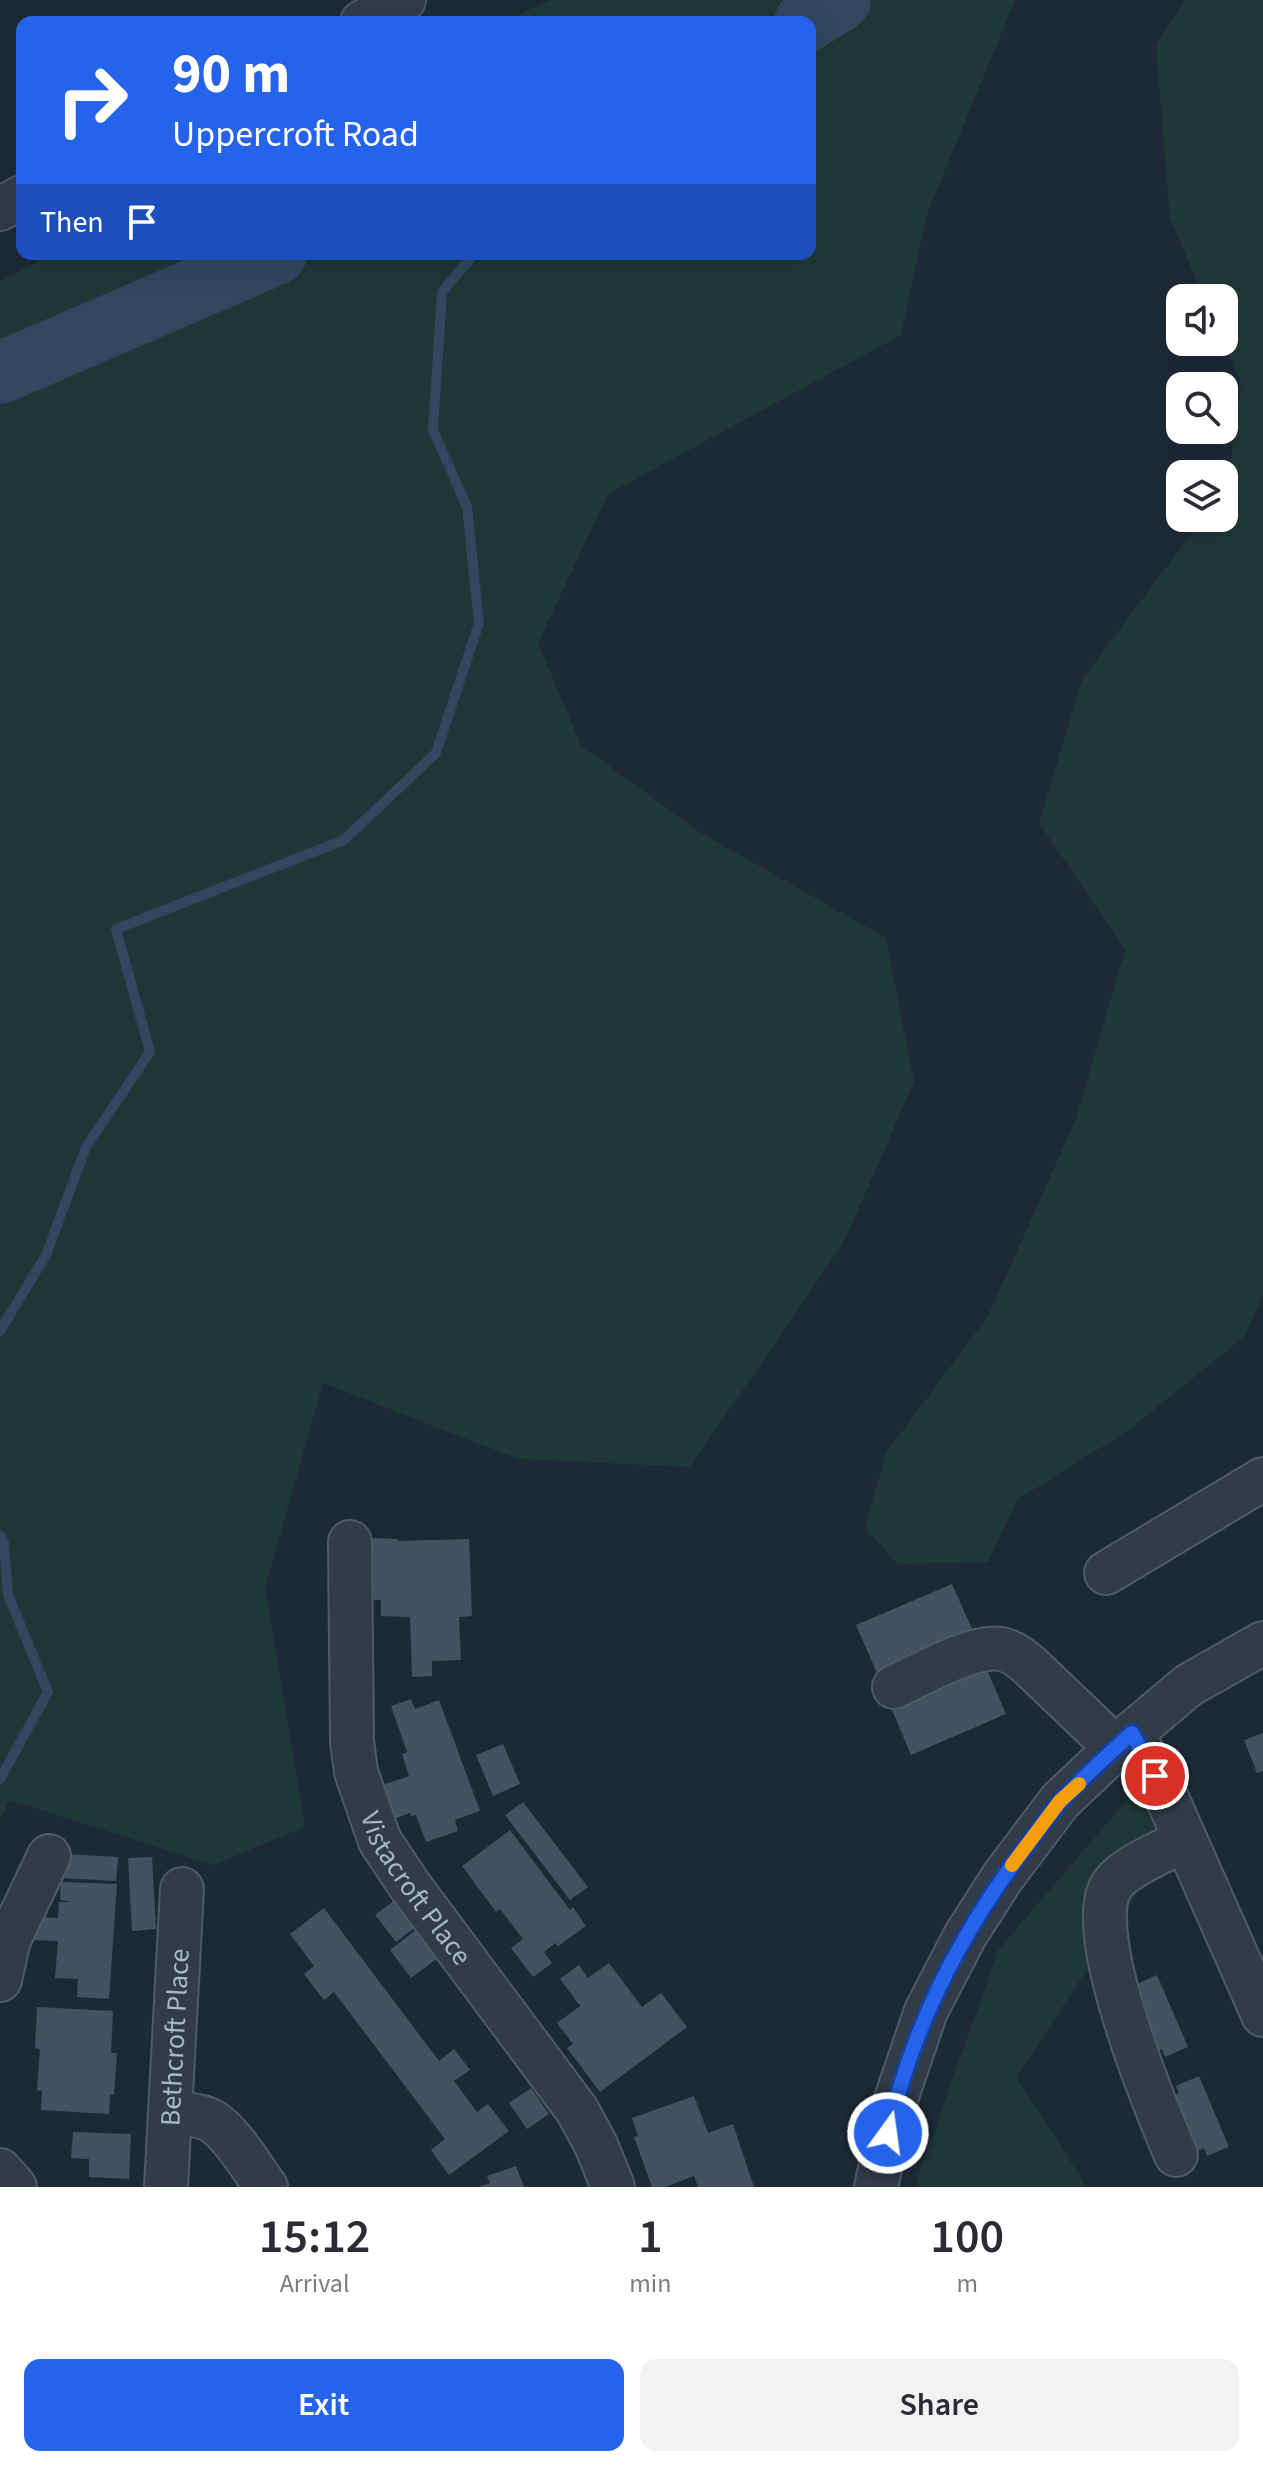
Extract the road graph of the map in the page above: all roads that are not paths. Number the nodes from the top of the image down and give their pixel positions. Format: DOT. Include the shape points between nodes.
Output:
graph roads {
  1 [pos="404,0"];
  2 [pos="373,16"];
  3 [pos="1263,1479"];
  4 [pos="350,1542"];
  5 [pos="1106,1573"];
  6 [pos="1263,1643"];
  7 [pos="894,1687"];
  8 [pos="1124,1740"];
  9 [pos="1185,1840"];
  10 [pos="49,1856"];
  11 [pos="182,1889"];
  12 [pos="0,1980"];
  13 [pos="1263,2015"];
  14 [pos="170,2113"];
  15 [pos="1176,2155"];
  16 [pos="0,2170"];
  17 [pos="15,2187"];
  18 [pos="166,2187"];
  19 [pos="266,2187"];
  20 [pos="613,2187"];
  21 [pos="876,2187"];
  1 -- 2 [label="street"];
  3 -- 5 [label="street"];
  4 -- 20 [label="street, Vistacroft Place" via="352,1741 356,1772 380,1841 577,2110"];
  6 -- 8 [label="street" via="1189,1685"];
  7 -- 8 [label="street" via="972,1653 1001,1649 1015,1654"];
  8 -- 9 [label="street" via="1167,1798"];
  8 -- 21 [label="street" via="1060,1801 965,1936 926,2011 894,2105"];
  9 -- 13 [label="street"];
  9 -- 15 [label="street" via="1133,1867 1113,1884 1104,1921 1132,2040"];
  10 -- 12 [label="street" via="9,1940"];
  11 -- 14 [label="street, Bethcroft Place"];
  14 -- 18 [label="street, Bethcroft Place"];
  14 -- 19 [label="street" via="212,2121"];
  16 -- 17 [label="street"];
}
